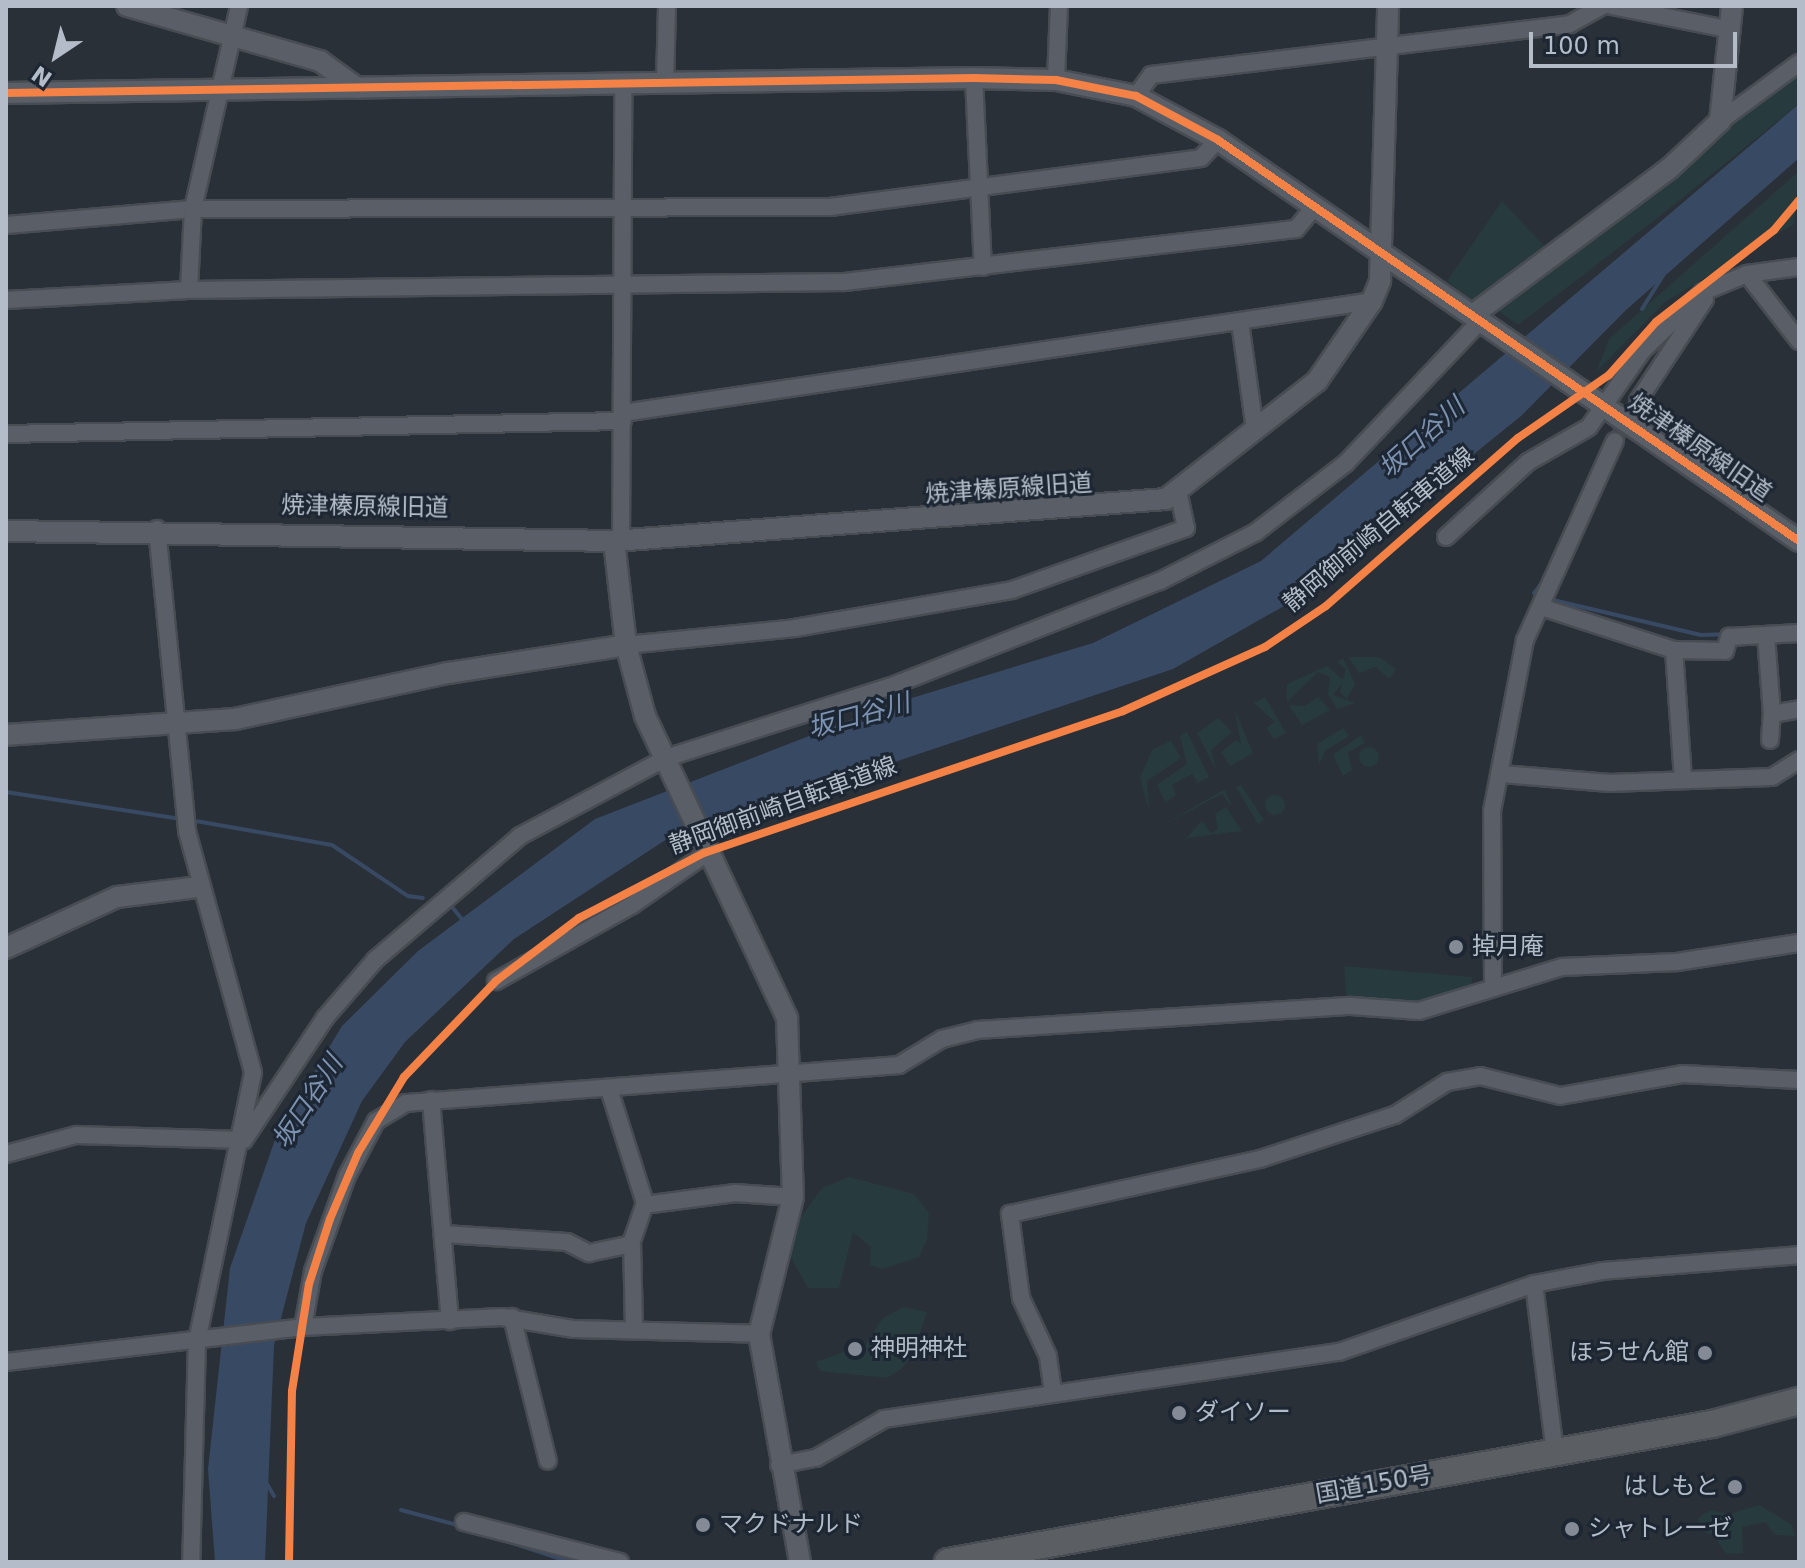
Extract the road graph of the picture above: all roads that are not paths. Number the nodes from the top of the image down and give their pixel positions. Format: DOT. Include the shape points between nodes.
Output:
graph roads {
  1 [pos="127,6"];
  2 [pos="239,6"];
  3 [pos="667,6"];
  4 [pos="1059,6"];
  5 [pos="1388,6"];
  6 [pos="1603,6"];
  7 [pos="1612,6"];
  8 [pos="1732,6"];
  9 [pos="1732,30"];
  10 [pos="235,34"];
  11 [pos="1386,45"];
  12 [pos="1799,63"];
  13 [pos="974,78"];
  14 [pos="1056,80"];
  15 [pos="665,83"];
  16 [pos="623,86"];
  17 [pos="357,88"];
  18 [pos="221,92"];
  19 [pos="6,93"];
  20 [pos="1136,96"];
  21 [pos="1720,121"];
  22 [pos="1218,140"];
  23 [pos="977,186"];
  24 [pos="1315,206"];
  25 [pos="193,209"];
  26 [pos="620,209"];
  27 [pos="6,225"];
  28 [pos="1381,251"];
  29 [pos="983,267"];
  30 [pos="1799,267"];
  31 [pos="1747,274"];
  32 [pos="1717,283"];
  33 [pos="619,284"];
  34 [pos="189,290"];
  35 [pos="6,300"];
  36 [pos="1372,301"];
  37 [pos="1483,320"];
  38 [pos="1240,322"];
  39 [pos="1799,341"];
  40 [pos="1638,401"];
  41 [pos="1605,405"];
  42 [pos="623,417"];
  43 [pos="1255,430"];
  44 [pos="6,434"];
  45 [pos="1615,441"];
  46 [pos="1178,491"];
  47 [pos="157,529"];
  48 [pos="6,531"];
  49 [pos="1446,537"];
  50 [pos="618,541"];
  51 [pos="1799,541"];
  52 [pos="1541,607"];
  53 [pos="1799,633"];
  54 [pos="1766,635"];
  55 [pos="626,645"];
  56 [pos="1674,650"];
  57 [pos="1799,709"];
  58 [pos="1772,714"];
  59 [pos="177,726"];
  60 [pos="6,735"];
  61 [pos="1770,740"];
  62 [pos="666,758"];
  63 [pos="1799,760"];
  64 [pos="1502,774"];
  65 [pos="1683,780"];
  66 [pos="708,848"];
  67 [pos="199,887"];
  68 [pos="1799,943"];
  69 [pos="6,948"];
  70 [pos="496,981"];
  71 [pos="1493,987"];
  72 [pos="788,1070"];
  73 [pos="1799,1080"];
  74 [pos="610,1092"];
  75 [pos="431,1100"];
  76 [pos="244,1140"];
  77 [pos="6,1154"];
  78 [pos="793,1197"];
  79 [pos="644,1205"];
  80 [pos="444,1234"];
  81 [pos="632,1244"];
  82 [pos="1799,1255"];
  83 [pos="1534,1284"];
  84 [pos="512,1317"];
  85 [pos="450,1321"];
  86 [pos="303,1327"];
  87 [pos="634,1330"];
  88 [pos="759,1334"];
  89 [pos="201,1340"];
  90 [pos="6,1362"];
  91 [pos="1053,1392"];
  92 [pos="1799,1401"];
  93 [pos="1555,1452"];
  94 [pos="548,1461"];
  95 [pos="779,1465"];
  96 [pos="464,1522"];
  97 [pos="191,1562"];
  98 [pos="620,1562"];
  99 [pos="800,1562"];
  100 [pos="948,1562"];
  1 -- 10 [label="street"];
  2 -- 10 [label="street"];
  3 -- 15 [label="street"];
  4 -- 14 [label="street"];
  5 -- 11 [label="street"];
  6 -- 11 [label="street" via="1570,24"];
  7 -- 9 [label="street"];
  8 -- 9 [label="street"];
  9 -- 21 [label="street"];
  10 -- 17 [label="street" via="320,61"];
  10 -- 18 [label="street"];
  11 -- 20 [label="street" via="1151,75"];
  11 -- 28 [label="street"];
  12 -- 21 [label="street"];
  13 -- 14 [label="street"];
  13 -- 15 [label="street"];
  13 -- 23 [label="street"];
  14 -- 20 [label="street"];
  15 -- 16 [label="street"];
  16 -- 17 [label="street"];
  16 -- 26 [label="street"];
  17 -- 18 [label="street"];
  18 -- 19 [label="street"];
  18 -- 25 [label="street"];
  20 -- 22 [label="street"];
  21 -- 37 [label="street"];
  22 -- 23 [label="street" via="1201,158"];
  22 -- 24 [label="street"];
  23 -- 26 [label="street" via="830,207"];
  23 -- 29 [label="street"];
  24 -- 28 [label="street"];
  24 -- 29 [label="street" via="1296,229"];
  25 -- 26 [label="street"];
  25 -- 27 [label="street"];
  25 -- 34 [label="street"];
  26 -- 33 [label="street"];
  28 -- 36 [label="street, 焼津榛原線旧道"];
  28 -- 37 [label="street, 焼津榛原線旧道"];
  29 -- 33 [label="street" via="844,282"];
  30 -- 31 [label="street"];
  31 -- 32 [label="street"];
  31 -- 39 [label="street"];
  32 -- 40 [label="street"];
  32 -- 41 [label="street" via="1657,335"];
  33 -- 34 [label="street"];
  33 -- 42 [label="street"];
  34 -- 35 [label="street"];
  36 -- 38 [label="street"];
  36 -- 43 [label="street, 焼津榛原線旧道" via="1332,366"];
  37 -- 41 [label="street, 焼津榛原線旧道"];
  37 -- 62 [label="street" via="1346,463 1256,532 1160,581 889,687"];
  38 -- 42 [label="street"];
  38 -- 43 [label="street"];
  41 -- 49 [label="street" via="1577,437 1528,462"];
  41 -- 51 [label="street, 焼津榛原線旧道"];
  42 -- 44 [label="street"];
  42 -- 50 [label="street"];
  43 -- 46 [label="street, 焼津榛原線旧道"];
  45 -- 52 [label="street"];
  46 -- 50 [label="street, 焼津榛原線旧道" via="1135,507"];
  46 -- 55 [label="street" via="1186,528 1012,590 795,628"];
  47 -- 48 [label="street, 焼津榛原線旧道"];
  47 -- 50 [label="street, 焼津榛原線旧道"];
  47 -- 59 [label="street"];
  50 -- 55 [label="street"];
  52 -- 56 [label="street"];
  52 -- 64 [label="street" via="1525,640"];
  53 -- 54 [label="street"];
  54 -- 56 [label="street" via="1729,637 1725,651"];
  54 -- 58 [label="street"];
  55 -- 59 [label="street"];
  55 -- 62 [label="street"];
  56 -- 65 [label="street"];
  57 -- 58 [label="street"];
  58 -- 61 [label="street"];
  59 -- 60 [label="street"];
  59 -- 67 [label="street" via="184,810"];
  62 -- 66 [label="street"];
  62 -- 76 [label="street" via="520,836 454,888 325,1018"];
  63 -- 65 [label="street" via="1772,777"];
  64 -- 65 [label="street"];
  64 -- 71 [label="street" via="1492,811"];
  66 -- 70 [label="street" via="632,905"];
  66 -- 72 [label="street" via="782,998"];
  67 -- 69 [label="street" via="117,897"];
  67 -- 76 [label="street" via="253,1073"];
  68 -- 71 [label="street" via="1677,962 1562,967"];
  71 -- 72 [label="street" via="1419,1011 1351,1006 977,1030 942,1039 899,1065"];
  72 -- 74 [label="street"];
  72 -- 78 [label="street"];
  73 -- 91 [label="street" via="1682,1074 1560,1096 1480,1076 1458,1080 1395,1115 1260,1159 1010,1214 1021,1298 1048,1356"];
  74 -- 75 [label="street"];
  74 -- 79 [label="street"];
  75 -- 80 [label="street"];
  75 -- 86 [label="street" via="394,1107 376,1121 330,1219"];
  76 -- 77 [label="street" via="76,1135"];
  76 -- 89 [label="street"];
  78 -- 79 [label="street" via="735,1193"];
  78 -- 88 [label="street"];
  79 -- 81 [label="street"];
  80 -- 81 [label="street" via="567,1242 589,1253"];
  80 -- 85 [label="street"];
  81 -- 87 [label="street"];
  82 -- 83 [label="street" via="1602,1271"];
  83 -- 91 [label="street" via="1339,1352"];
  83 -- 93 [label="street"];
  84 -- 85 [label="street"];
  84 -- 87 [label="street"];
  84 -- 94 [label="street"];
  85 -- 86 [label="street"];
  86 -- 89 [label="street"];
  87 -- 88 [label="street"];
  88 -- 95 [label="street"];
  89 -- 90 [label="street"];
  89 -- 97 [label="street"];
  91 -- 95 [label="street" via="884,1419 816,1458"];
  92 -- 93 [label="highway, 国道150号"];
  93 -- 100 [label="highway, 国道150号"];
  95 -- 99 [label="street"];
  96 -- 98 [label="street"];
}
